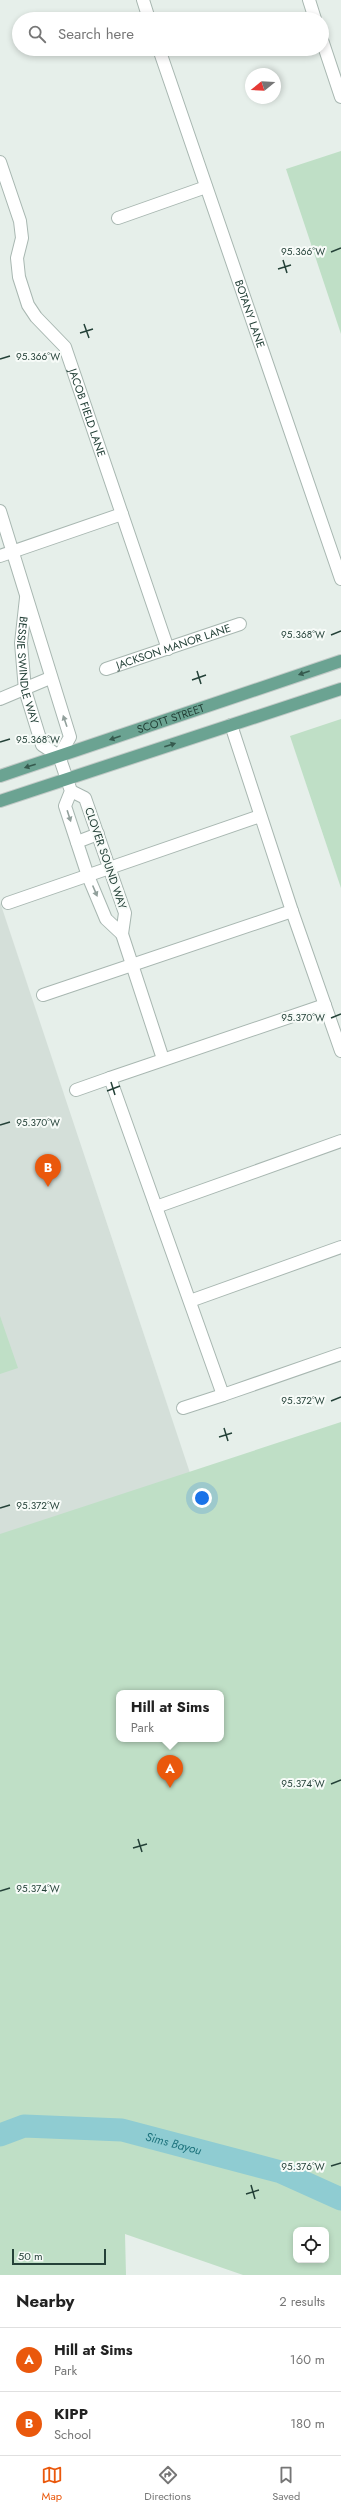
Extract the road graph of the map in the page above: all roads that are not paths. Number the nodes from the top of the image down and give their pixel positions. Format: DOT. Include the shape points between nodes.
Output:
graph roads {
  1 [pos="143,0"];
  2 [pos="309,0"];
  3 [pos="147,12"];
  4 [pos="313,12"];
  5 [pos="161,56"];
  6 [pos="327,56"];
  7 [pos="341,97"];
  8 [pos="0,162"];
  9 [pos="206,187"];
  10 [pos="118,218"];
  11 [pos="0,511"];
  12 [pos="122,514"];
  13 [pos="14,551"];
  14 [pos="0,556"];
  15 [pos="341,579"];
  16 [pos="26,598"];
  17 [pos="240,624"];
  18 [pos="168,649"];
  19 [pos="341,661"];
  20 [pos="106,669"];
  21 [pos="50,678"];
  22 [pos="341,689"];
  23 [pos="24,690"];
  24 [pos="0,699"];
  25 [pos="231,725"];
  26 [pos="59,756"];
  27 [pos="0,776"];
  28 [pos="66,779"];
  29 [pos="70,791"];
  30 [pos="0,801"];
  31 [pos="260,816"];
  32 [pos="98,834"];
  33 [pos="77,842"];
  34 [pos="110,867"];
  35 [pos="88,876"];
  36 [pos="8,903"];
  37 [pos="292,911"];
  38 [pos="122,934"];
  39 [pos="133,964"];
  40 [pos="43,995"];
  41 [pos="325,1005"];
  42 [pos="341,1050"];
  43 [pos="163,1060"];
  44 [pos="110,1078"];
  45 [pos="76,1090"];
  46 [pos="341,1141"];
  47 [pos="156,1207"];
  48 [pos="341,1247"];
  49 [pos="190,1302"];
  50 [pos="341,1354"];
  51 [pos="223,1395"];
  52 [pos="184,1408"];
  1 -- 3 [label="street"];
  2 -- 4 [label="street"];
  5 -- 9 [label="street, BOTANY LANE"];
  6 -- 7 [label="street"];
  8 -- 12 [label="street, JACOB FIELD LANE" via="20,220 22,238 17,258 18,270 28,305 65,348"];
  9 -- 10 [label="street"];
  9 -- 15 [label="street, BOTANY LANE"];
  11 -- 13 [label="street, BESSIE SWINDLE WAY"];
  12 -- 13 [label="street"];
  12 -- 18 [label="street, JACOB FIELD LANE"];
  13 -- 14 [label="street"];
  13 -- 16 [label="street, BESSIE SWINDLE WAY"];
  16 -- 21 [label="street, BESSIE SWINDLE WAY"];
  16 -- 23 [label="street, BESSIE SWINDLE WAY" via="21,643"];
  17 -- 18 [label="street, JACKSON MANOR LANE"];
  18 -- 20 [label="street, JACKSON MANOR LANE"];
  19 -- 26 [label="main road, SCOTT STREET, one-way"];
  21 -- 23 [label="street"];
  26 -- 21 [label="street, BESSIE SWINDLE WAY, one-way" via="70,737"];
  22 -- 25 [label="main road"];
  23 -- 24 [label="street"];
  23 -- 26 [label="street, BESSIE SWINDLE WAY" via="42,745"];
  28 -- 25 [label="main road, one-way"];
  25 -- 31 [label="street"];
  26 -- 27 [label="main road, SCOTT STREET, one-way"];
  26 -- 28 [label="street"];
  28 -- 29 [label="street, CLOVER SOUND WAY"];
  28 -- 30 [label="main road"];
  29 -- 32 [label="street, CLOVER SOUND WAY" via="85,798"];
  29 -- 33 [label="street, CLOVER SOUND WAY, one-way" via="65,806"];
  31 -- 34 [label="street"];
  31 -- 37 [label="street"];
  32 -- 33 [label="street"];
  32 -- 34 [label="street, CLOVER SOUND WAY"];
  33 -- 35 [label="street, CLOVER SOUND WAY"];
  34 -- 35 [label="street"];
  34 -- 38 [label="street, CLOVER SOUND WAY" via="125,913"];
  35 -- 36 [label="street"];
  35 -- 38 [label="street, CLOVER SOUND WAY, one-way" via="106,919"];
  37 -- 39 [label="street"];
  37 -- 41 [label="street"];
  38 -- 39 [label="street, CLOVER SOUND WAY"];
  39 -- 40 [label="street"];
  39 -- 43 [label="street, CLOVER SOUND WAY"];
  41 -- 42 [label="street"];
  41 -- 43 [label="street"];
  43 -- 44 [label="street"];
  44 -- 45 [label="street"];
  44 -- 47 [label="street"];
  46 -- 47 [label="street"];
  47 -- 49 [label="street"];
  48 -- 49 [label="street"];
  49 -- 51 [label="street"];
  50 -- 51 [label="street"];
  51 -- 52 [label="street"];
}
